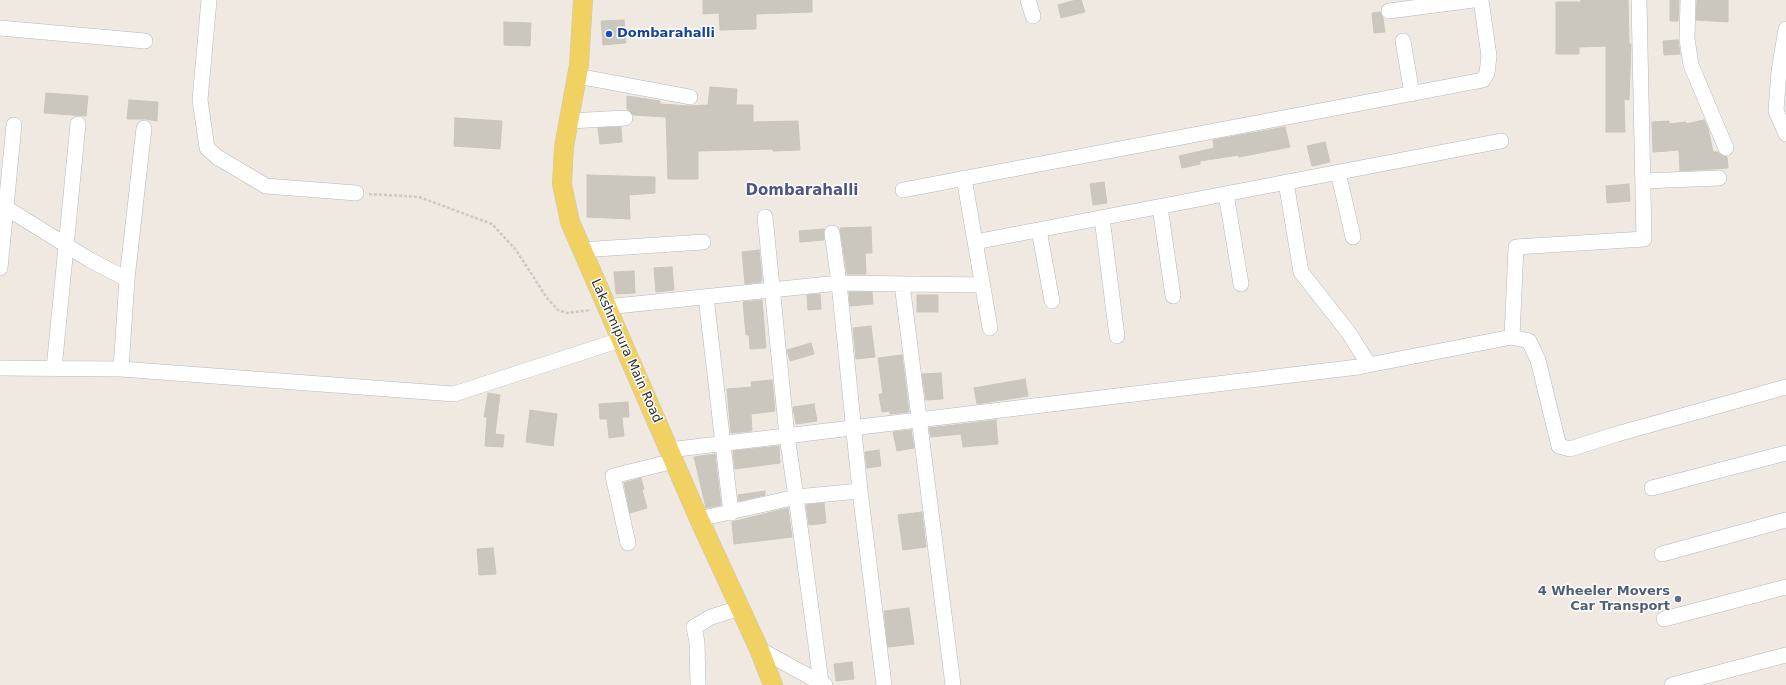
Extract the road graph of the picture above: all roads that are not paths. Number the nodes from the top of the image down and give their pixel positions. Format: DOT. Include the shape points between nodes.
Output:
graph roads {
  1 [pos="209,0"];
  2 [pos="583,0"];
  3 [pos="1028,0"];
  4 [pos="1472,0"];
  5 [pos="1481,0"];
  6 [pos="1639,0"];
  7 [pos="1688,0"];
  8 [pos="1388,11"];
  9 [pos="1033,16"];
  10 [pos="0,28"];
  11 [pos="1786,29"];
  12 [pos="145,41"];
  13 [pos="1403,41"];
  14 [pos="577,76"];
  15 [pos="1412,94"];
  16 [pos="690,97"];
  17 [pos="625,118"];
  18 [pos="569,121"];
  19 [pos="78,124"];
  20 [pos="14,125"];
  21 [pos="144,128"];
  22 [pos="1786,134"];
  23 [pos="1501,141"];
  24 [pos="1726,148"];
  25 [pos="1338,172"];
  26 [pos="964,178"];
  27 [pos="1719,178"];
  28 [pos="1643,181"];
  29 [pos="1286,182"];
  30 [pos="903,190"];
  31 [pos="356,194"];
  32 [pos="1226,194"];
  33 [pos="3,205"];
  34 [pos="1160,207"];
  35 [pos="765,217"];
  36 [pos="1102,218"];
  37 [pos="1039,230"];
  38 [pos="832,233"];
  39 [pos="1353,237"];
  40 [pos="703,242"];
  41 [pos="975,242"];
  42 [pos="65,245"];
  43 [pos="581,250"];
  44 [pos="0,268"];
  45 [pos="127,279"];
  46 [pos="840,283"];
  47 [pos="902,284"];
  48 [pos="1241,284"];
  49 [pos="982,285"];
  50 [pos="773,289"];
  51 [pos="706,296"];
  52 [pos="1173,296"];
  53 [pos="1052,301"];
  54 [pos="606,308"];
  55 [pos="990,328"];
  56 [pos="1117,336"];
  57 [pos="1512,337"];
  58 [pos="620,340"];
  59 [pos="1369,365"];
  60 [pos="0,368"];
  61 [pos="54,369"];
  62 [pos="121,369"];
  63 [pos="1786,387"];
  64 [pos="919,419"];
  65 [pos="854,427"];
  66 [pos="787,436"];
  67 [pos="723,444"];
  68 [pos="1786,453"];
  69 [pos="672,455"];
  70 [pos="1652,488"];
  71 [pos="860,491"];
  72 [pos="796,497"];
  73 [pos="731,513"];
  74 [pos="698,519"];
  75 [pos="1786,520"];
  76 [pos="628,543"];
  77 [pos="1662,554"];
  78 [pos="1786,588"];
  79 [pos="740,608"];
  80 [pos="1664,619"];
  81 [pos="759,649"];
  82 [pos="1786,655"];
  83 [pos="823,684"];
  84 [pos="698,685"];
  85 [pos="773,685"];
  86 [pos="884,685"];
  87 [pos="953,685"];
  88 [pos="1672,685"];
  1 -- 31 [label="street" via="200,100 207,148 217,157 266,186"];
  2 -- 14 [label="main road, Lakshmipura Main Road"];
  3 -- 9 [label="street"];
  4 -- 8 [label="street"];
  5 -- 15 [label="street" via="1489,56 1487,72 1482,80"];
  6 -- 28 [label="street"];
  7 -- 24 [label="street" via="1690,65"];
  10 -- 12 [label="street"];
  11 -- 22 [label="street" via="1776,110"];
  13 -- 15 [label="street"];
  14 -- 16 [label="street"];
  14 -- 18 [label="main road, Lakshmipura Main Road"];
  15 -- 26 [label="street"];
  17 -- 18 [label="street"];
  18 -- 43 [label="main road, Lakshmipura Main Road" via="564,147 562,184 570,222"];
  19 -- 42 [label="street"];
  20 -- 33 [label="street"];
  21 -- 45 [label="street"];
  23 -- 25 [label="street"];
  25 -- 29 [label="street"];
  25 -- 39 [label="street"];
  26 -- 30 [label="street"];
  26 -- 41 [label="street"];
  27 -- 28 [label="street"];
  28 -- 57 [label="street" via="1644,239 1516,247"];
  29 -- 32 [label="street"];
  29 -- 59 [label="street" via="1301,272 1349,333"];
  32 -- 34 [label="street"];
  32 -- 48 [label="street"];
  33 -- 42 [label="street"];
  33 -- 44 [label="street"];
  34 -- 36 [label="street"];
  34 -- 52 [label="street"];
  35 -- 50 [label="street"];
  36 -- 37 [label="street"];
  36 -- 56 [label="street"];
  37 -- 41 [label="street"];
  37 -- 53 [label="street"];
  38 -- 46 [label="street"];
  40 -- 43 [label="street"];
  41 -- 49 [label="street"];
  42 -- 45 [label="street"];
  42 -- 61 [label="street"];
  43 -- 54 [label="main road, Lakshmipura Main Road"];
  45 -- 62 [label="street"];
  46 -- 47 [label="street"];
  46 -- 50 [label="street"];
  46 -- 65 [label="street"];
  47 -- 49 [label="street"];
  47 -- 64 [label="street"];
  49 -- 55 [label="street"];
  50 -- 51 [label="street"];
  50 -- 66 [label="street"];
  51 -- 54 [label="street"];
  51 -- 67 [label="street"];
  54 -- 58 [label="main road, Lakshmipura Main Road"];
  57 -- 59 [label="street"];
  57 -- 63 [label="street" via="1529,341 1538,360 1559,446 1570,449"];
  58 -- 62 [label="street" via="454,394"];
  58 -- 69 [label="main road, Lakshmipura Main Road"];
  59 -- 64 [label="street"];
  60 -- 61 [label="street"];
  61 -- 62 [label="street"];
  64 -- 65 [label="street"];
  64 -- 87 [label="street"];
  65 -- 66 [label="street"];
  65 -- 71 [label="street"];
  66 -- 67 [label="street"];
  66 -- 72 [label="street"];
  67 -- 69 [label="street"];
  67 -- 73 [label="street"];
  68 -- 70 [label="street"];
  69 -- 74 [label="main road, Lakshmipura Main Road"];
  69 -- 76 [label="street" via="613,476"];
  71 -- 72 [label="street"];
  71 -- 86 [label="street"];
  72 -- 73 [label="street"];
  72 -- 83 [label="street"];
  73 -- 74 [label="street"];
  74 -- 79 [label="main road, Lakshmipura Main Road"];
  75 -- 77 [label="street"];
  78 -- 80 [label="street"];
  79 -- 81 [label="main road, Lakshmipura Main Road"];
  79 -- 84 [label="street" via="711,617 694,627"];
  81 -- 83 [label="street"];
  81 -- 85 [label="main road, Lakshmipura Main Road"];
  82 -- 88 [label="street"];
}
